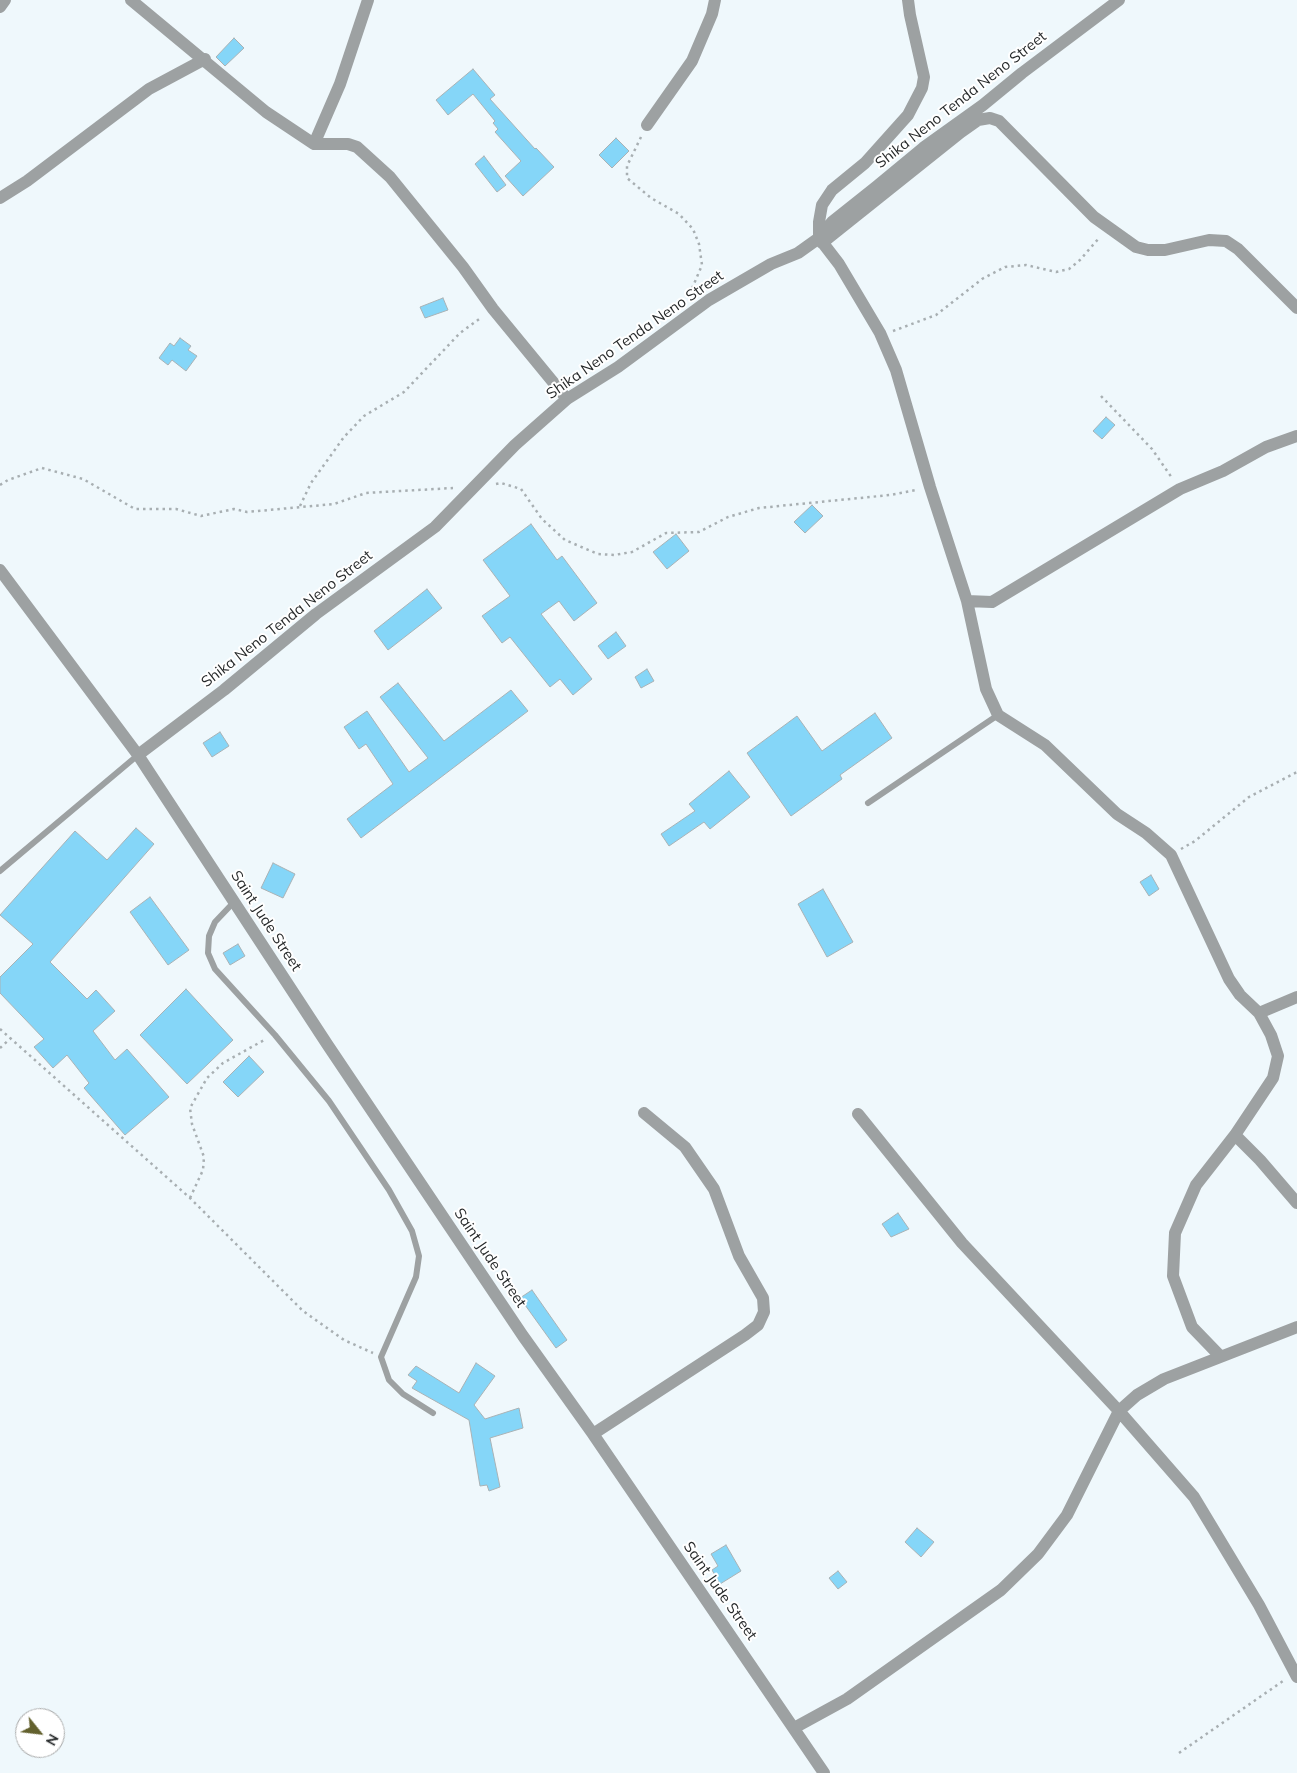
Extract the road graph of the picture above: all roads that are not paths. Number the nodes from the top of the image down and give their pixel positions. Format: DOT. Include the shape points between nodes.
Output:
graph roads {
  1 [pos="6,0"];
  2 [pos="131,0"];
  3 [pos="368,0"];
  4 [pos="715,0"];
  5 [pos="908,0"];
  6 [pos="1119,0"];
  7 [pos="0,7"];
  8 [pos="205,60"];
  9 [pos="646,125"];
  10 [pos="314,144"];
  11 [pos="0,198"];
  12 [pos="820,241"];
  13 [pos="1297,308"];
  14 [pos="567,399"];
  15 [pos="1297,436"];
  16 [pos="0,570"];
  17 [pos="967,601"];
  18 [pos="998,714"];
  19 [pos="138,755"];
  20 [pos="868,803"];
  21 [pos="0,871"];
  22 [pos="234,902"];
  23 [pos="1297,997"];
  24 [pos="1259,1013"];
  25 [pos="644,1112"];
  26 [pos="858,1114"];
  27 [pos="1235,1135"];
  28 [pos="1297,1203"];
  29 [pos="1297,1328"];
  30 [pos="1220,1356"];
  31 [pos="1119,1411"];
  32 [pos="433,1413"];
  33 [pos="593,1434"];
  34 [pos="1296,1675"];
  35 [pos="794,1728"];
  36 [pos="824,1773"];
  1 -- 7 [label="street"];
  2 -- 8 [label="street"];
  3 -- 10 [label="street" via="340,84"];
  4 -- 9 [label="street" via="692,61"];
  5 -- 12 [label="street" via="924,77 922,88 908,114 865,163 832,190 822,206 818,222"];
  6 -- 12 [label="street, Shika Neno Tenda Neno Street" via="838,216"];
  8 -- 10 [label="street" via="266,112"];
  8 -- 11 [label="street" via="149,89"];
  10 -- 14 [label="street" via="357,147 390,177"];
  12 -- 13 [label="street" via="961,132 978,120 990,118 999,121 1094,217 1136,247 1165,250 1209,240 1226,241"];
  12 -- 14 [label="street, Shika Neno Tenda Neno Street" via="771,264 704,304 618,367"];
  12 -- 17 [label="street" via="839,264 880,333 896,370"];
  14 -- 19 [label="street, Shika Neno Tenda Neno Street" via="435,527 316,614"];
  15 -- 17 [label="street" via="1266,447 1223,472 1180,489 1003,597 992,602"];
  16 -- 19 [label="street, Saint Jude Street"];
  17 -- 18 [label="street" via="986,689"];
  18 -- 20 [label="lane"];
  18 -- 24 [label="street" via="1045,744 1117,814 1171,855 1229,979"];
  19 -- 21 [label="lane"];
  19 -- 22 [label="street, Saint Jude Street"];
  22 -- 32 [label="lane" via="215,922 209,936 208,953 215,969 329,1101 389,1190 412,1231 419,1256 416,1277 381,1357 389,1380 403,1394"];
  22 -- 33 [label="street, Saint Jude Street" via="517,1328"];
  23 -- 24 [label="street"];
  24 -- 27 [label="street" via="1278,1056 1273,1078"];
  25 -- 33 [label="street" via="685,1147 714,1189 739,1256 763,1298 764,1312 758,1325 745,1335"];
  26 -- 31 [label="street" via="962,1243"];
  27 -- 28 [label="street"];
  27 -- 30 [label="street" via="1196,1185 1175,1232 1173,1276 1192,1327"];
  29 -- 30 [label="street"];
  30 -- 31 [label="street" via="1164,1378"];
  31 -- 34 [label="street" via="1194,1497 1259,1605"];
  31 -- 35 [label="street" via="1067,1515 1038,1554 1001,1590 847,1699"];
  33 -- 35 [label="street, Saint Jude Street"];
  35 -- 36 [label="street, Saint Jude Street"];
}
